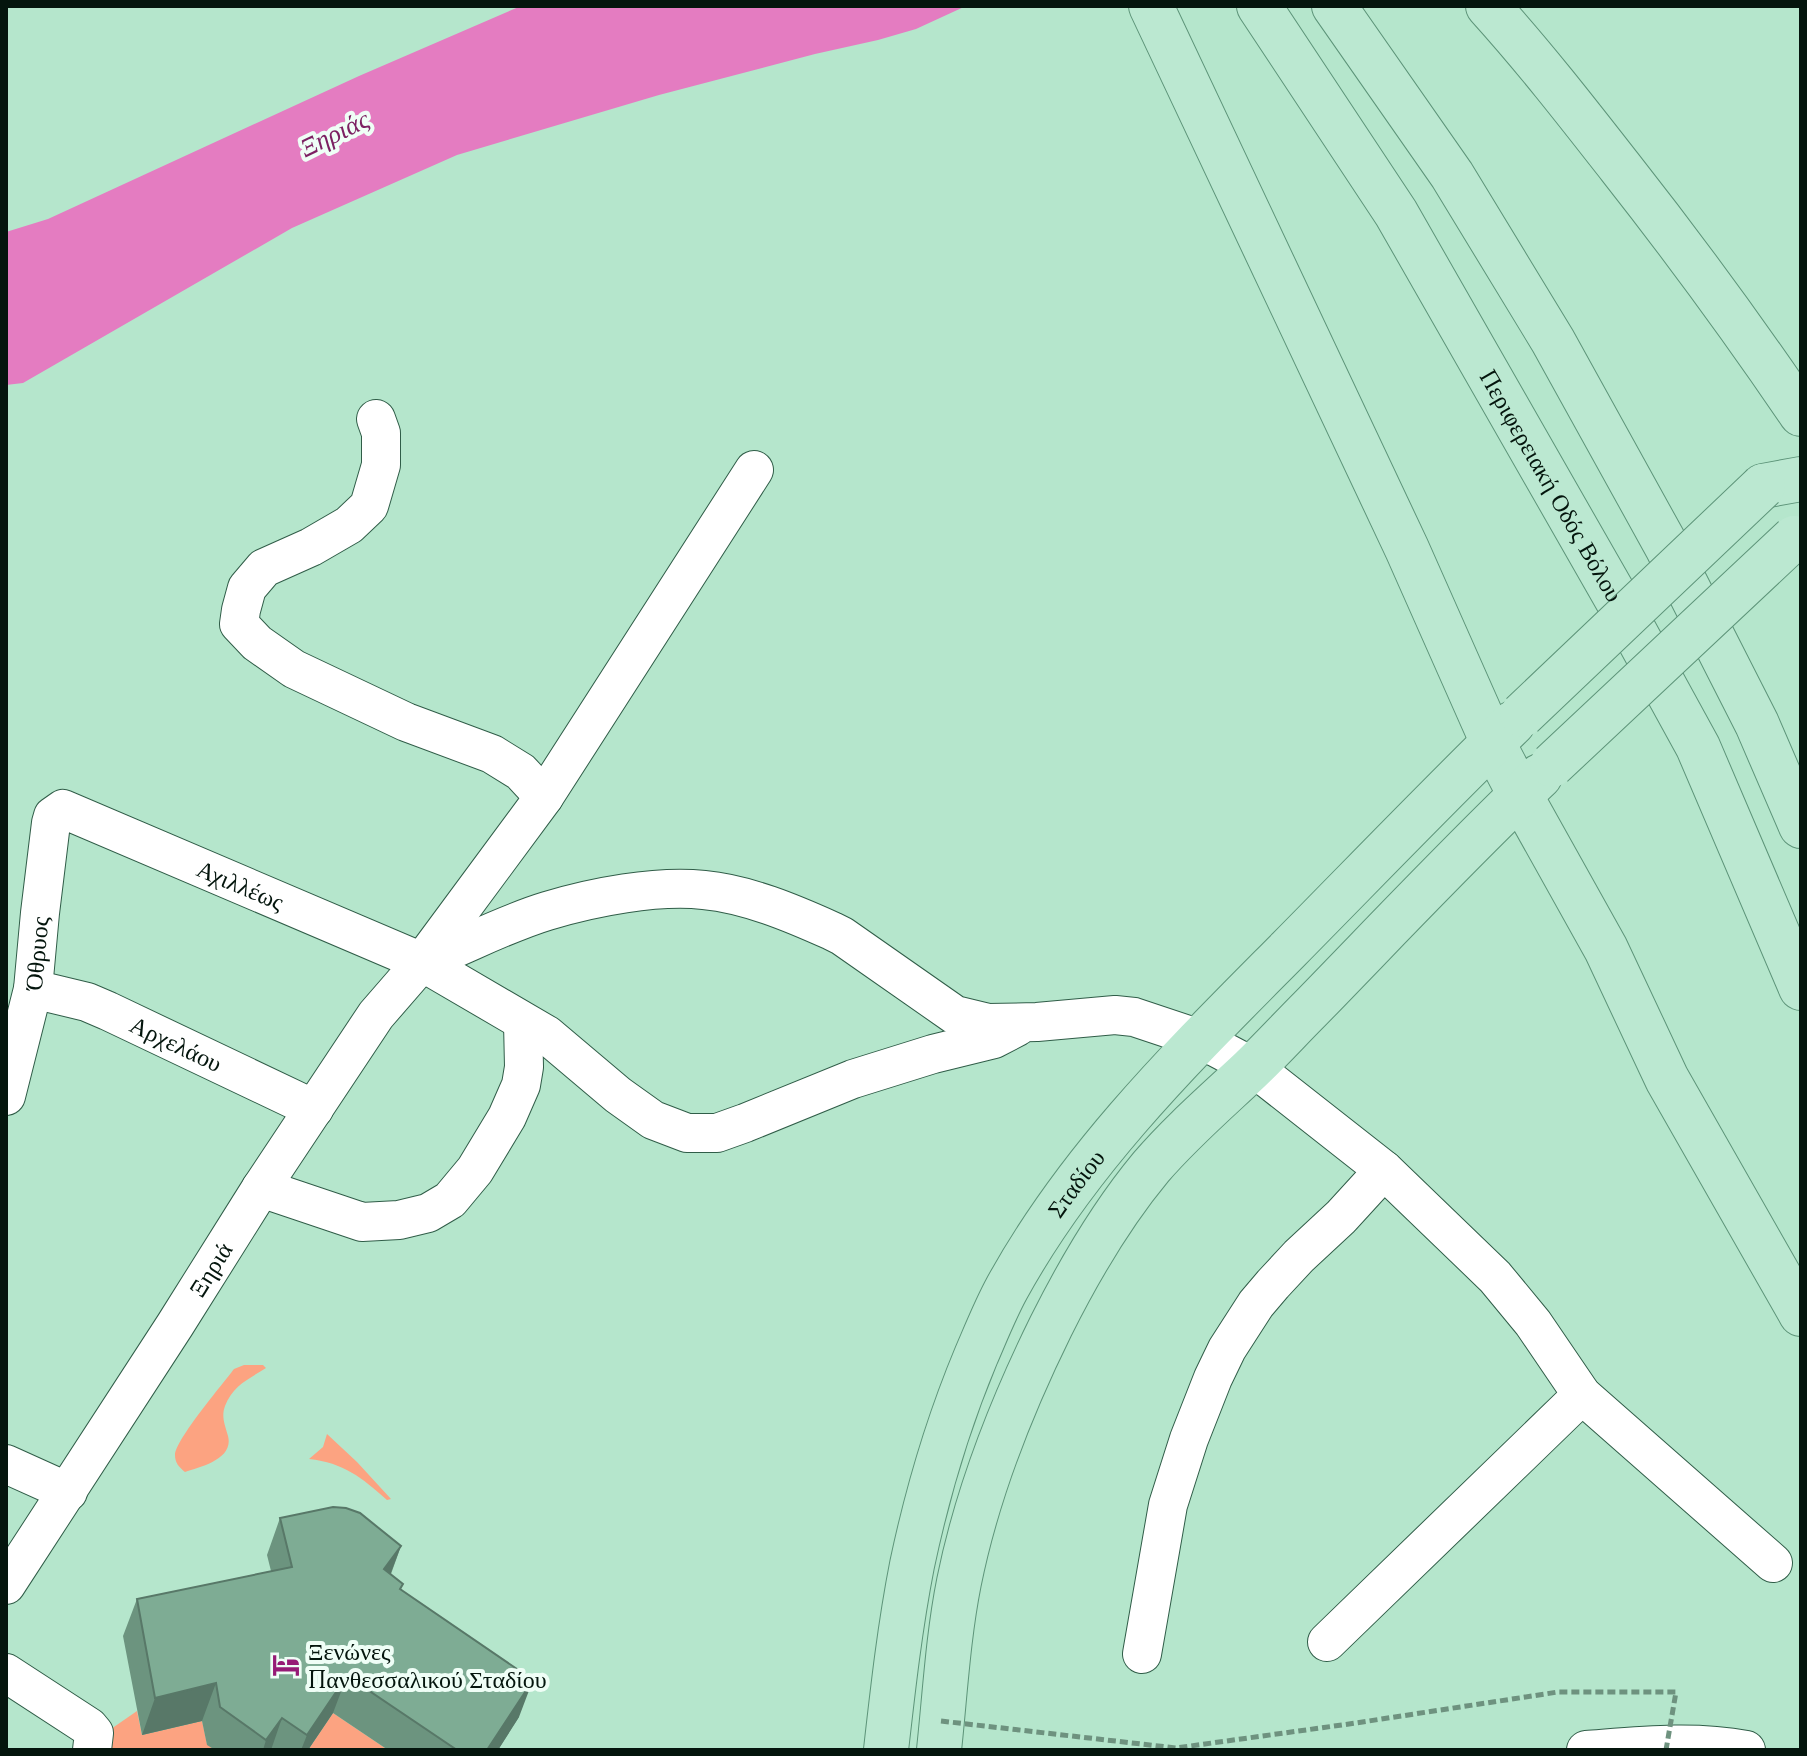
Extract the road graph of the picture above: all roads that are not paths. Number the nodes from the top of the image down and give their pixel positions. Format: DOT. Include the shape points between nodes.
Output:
graph roads {
  1 [pos="1151,6"];
  2 [pos="1259,6"];
  3 [pos="1334,6"];
  4 [pos="1488,6"];
  5 [pos="1801,414"];
  6 [pos="376,419"];
  7 [pos="754,470"];
  8 [pos="1782,482"];
  9 [pos="1798,533"];
  10 [pos="1508,729"];
  11 [pos="1520,795"];
  12 [pos="544,797"];
  13 [pos="58,811"];
  14 [pos="1801,826"];
  15 [pos="422,962"];
  16 [pos="1801,988"];
  17 [pos="33,989"];
  18 [pos="523,1022"];
  19 [pos="1026,1022"];
  20 [pos="1200,1039"];
  21 [pos="1253,1067"];
  22 [pos="6,1096"];
  23 [pos="314,1109"];
  24 [pos="1384,1170"];
  25 [pos="261,1188"];
  26 [pos="1801,1314"];
  27 [pos="1582,1395"];
  28 [pos="6,1464"];
  29 [pos="68,1492"];
  30 [pos="1773,1563"];
  31 [pos="6,1585"];
  32 [pos="1327,1642"];
  33 [pos="1142,1654"];
  34 [pos="6,1673"];
  35 [pos="947,1740"];
  36 [pos="92,1750"];
  37 [pos="886,1750"];
  38 [pos="1586,1750"];
  39 [pos="1746,1750"];
  1 -- 10 [label="main road" via="1401,535"];
  2 -- 16 [label="main road, Περιφερειακή Οδός Βόλου" via="1396,213 1619,603 1698,747"];
  3 -- 14 [label="main road" via="1452,175 1553,341 1667,547 1757,724"];
  4 -- 5 [label="main road" via="1639,191"];
  6 -- 12 [label="street" via="381,465 369,506 349,525 264,568 247,588 239,624 294,669 406,722 492,754 521,772"];
  7 -- 12 [label="street, Ξηριά"];
  8 -- 10 [label="main road, Σταδίου, bridge"];
  9 -- 11 [label="main road, Σταδίου, bridge"];
  10 -- 11 [label="main road"];
  10 -- 20 [label="main road, Σταδίου"];
  11 -- 21 [label="main road, Σταδίου"];
  11 -- 26 [label="main road" via="1606,949 1667,1079"];
  12 -- 15 [label="street, Ξηριά"];
  13 -- 15 [label="street, Αχιλλέως" via="67,810"];
  13 -- 17 [label="street, Όθρυος" via="51,823"];
  15 -- 18 [label="street, Αχιλλέως"];
  15 -- 19 [label="street" via="547,911 643,890 705,890 762,904 842,936 955,1015 988,1023"];
  15 -- 23 [label="street, Ξηριά" via="376,1015"];
  17 -- 22 [label="street, Όθρυος"];
  17 -- 23 [label="street, Αρχελάου" via="87,1002"];
  18 -- 19 [label="street, Αχιλλέως" via="547,1035 653,1120 695,1134 717,1133 853,1079 994,1039"];
  18 -- 25 [label="street" via="521,1085 475,1170 450,1200 428,1213 362,1222"];
  19 -- 20 [label="street" via="1115,1015"];
  20 -- 21 [label="street"];
  20 -- 37 [label="main road, Σταδίου" via="1069,1191 1006,1290 986,1333 936,1467 912,1565"];
  21 -- 24 [label="street"];
  21 -- 35 [label="main road, Σταδίου" via="1191,1125 1127,1198 1071,1287 1035,1360 1003,1434 959,1582 945,1671"];
  23 -- 25 [label="street, Ξηριά"];
  24 -- 27 [label="street" via="1495,1277"];
  24 -- 33 [label="street" via="1273,1284 1227,1349 1168,1505"];
  25 -- 29 [label="street, Ξηριά"];
  27 -- 30 [label="street"];
  27 -- 32 [label="street"];
  28 -- 29 [label="street"];
  29 -- 31 [label="street, Ξηριά"];
  34 -- 36 [label="street" via="89,1727 94,1733"];
  38 -- 39 [label="street" via="1659,1745"];
}
